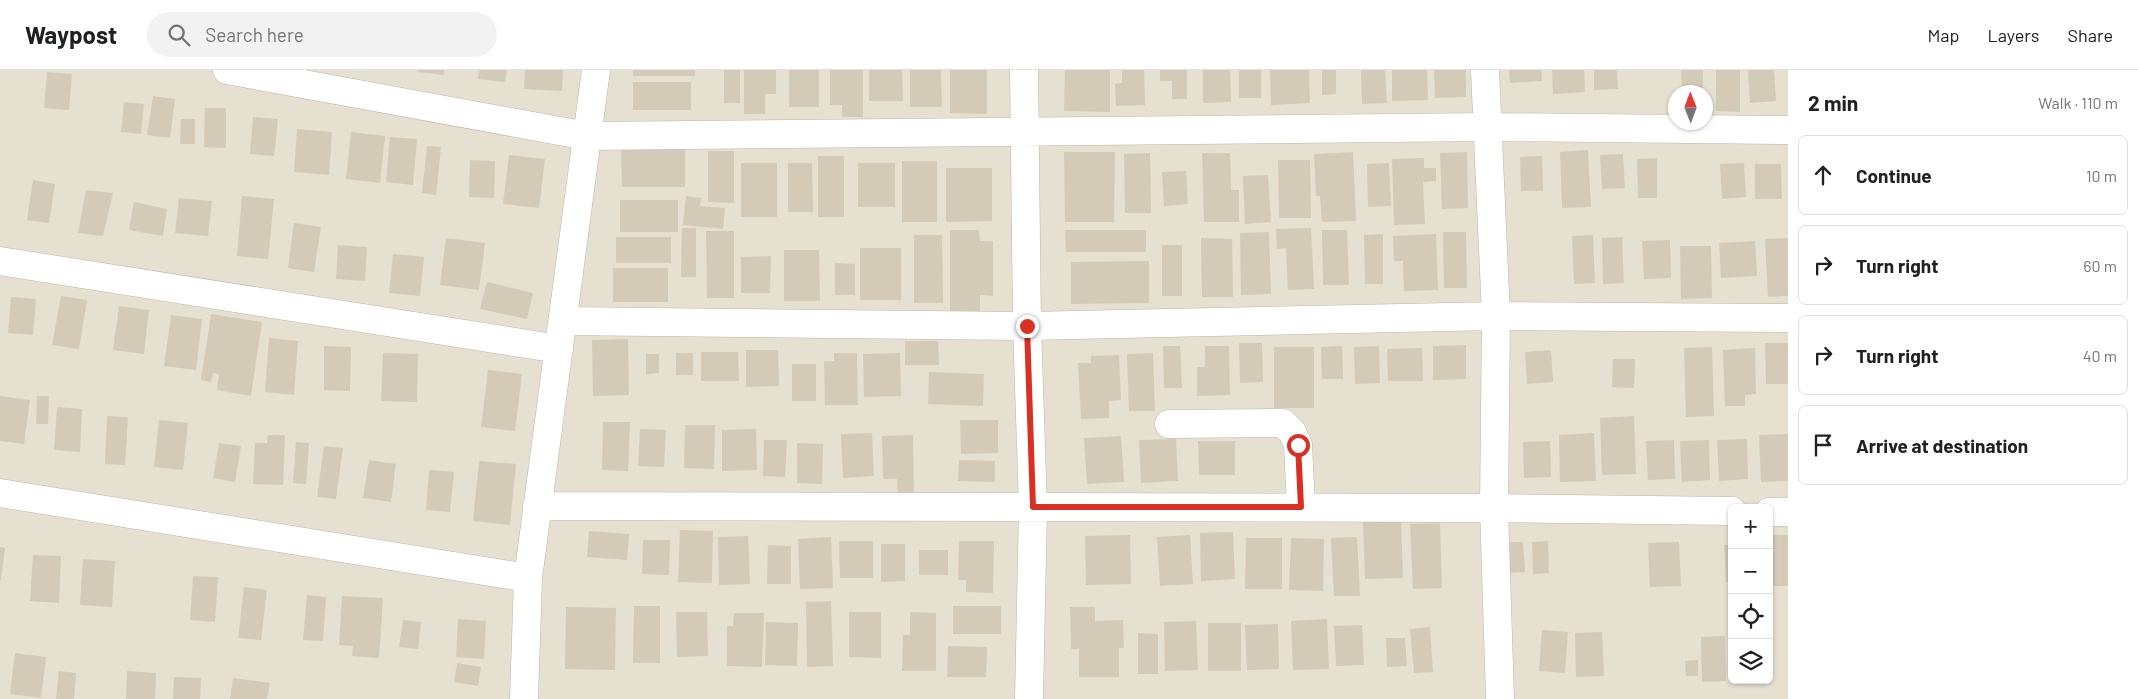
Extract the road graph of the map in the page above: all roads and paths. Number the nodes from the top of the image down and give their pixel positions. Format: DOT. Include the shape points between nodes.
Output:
graph roads {
  1 [pos="227,70"];
  2 [pos="596,70"];
  3 [pos="1024,70"];
  4 [pos="1485,70"];
  5 [pos="1487,127"];
  6 [pos="1788,130"];
  7 [pos="1025,132"];
  8 [pos="588,136"];
  9 [pos="0,261"];
  10 [pos="1496,316"];
  11 [pos="1788,318"];
  12 [pos="563,321"];
  13 [pos="1027,326"];
  14 [pos="559,350"];
  15 [pos="1169,424"];
  16 [pos="0,493"];
  17 [pos="537,506"];
  18 [pos="1033,507"];
  19 [pos="1301,507"];
  20 [pos="1494,508"];
  21 [pos="1728,511"];
  22 [pos="1773,512"];
  23 [pos="1788,512"];
  24 [pos="528,578"];
  25 [pos="524,699"];
  26 [pos="1029,699"];
  27 [pos="1500,699"];
  1 -- 8 [label="street"];
  2 -- 8 [label="street"];
  3 -- 7 [label="street"];
  4 -- 5 [label="street"];
  5 -- 6 [label="street"];
  5 -- 7 [label="street"];
  5 -- 10 [label="street"];
  7 -- 8 [label="street"];
  7 -- 13 [label="street"];
  8 -- 12 [label="street"];
  9 -- 14 [label="street"];
  10 -- 11 [label="street"];
  10 -- 13 [label="street"];
  10 -- 20 [label="street"];
  12 -- 13 [label="street"];
  12 -- 14 [label="street"];
  13 -- 18 [label="street"];
  14 -- 17 [label="street"];
  15 -- 19 [label="street" via="1283,423 1298,445"];
  16 -- 24 [label="street"];
  17 -- 18 [label="street"];
  17 -- 24 [label="street"];
  18 -- 19 [label="street"];
  18 -- 26 [label="street"];
  19 -- 20 [label="street"];
  20 -- 21 [label="street"];
  20 -- 27 [label="street"];
  22 -- 23 [label="street"];
  24 -- 25 [label="street"];
}
